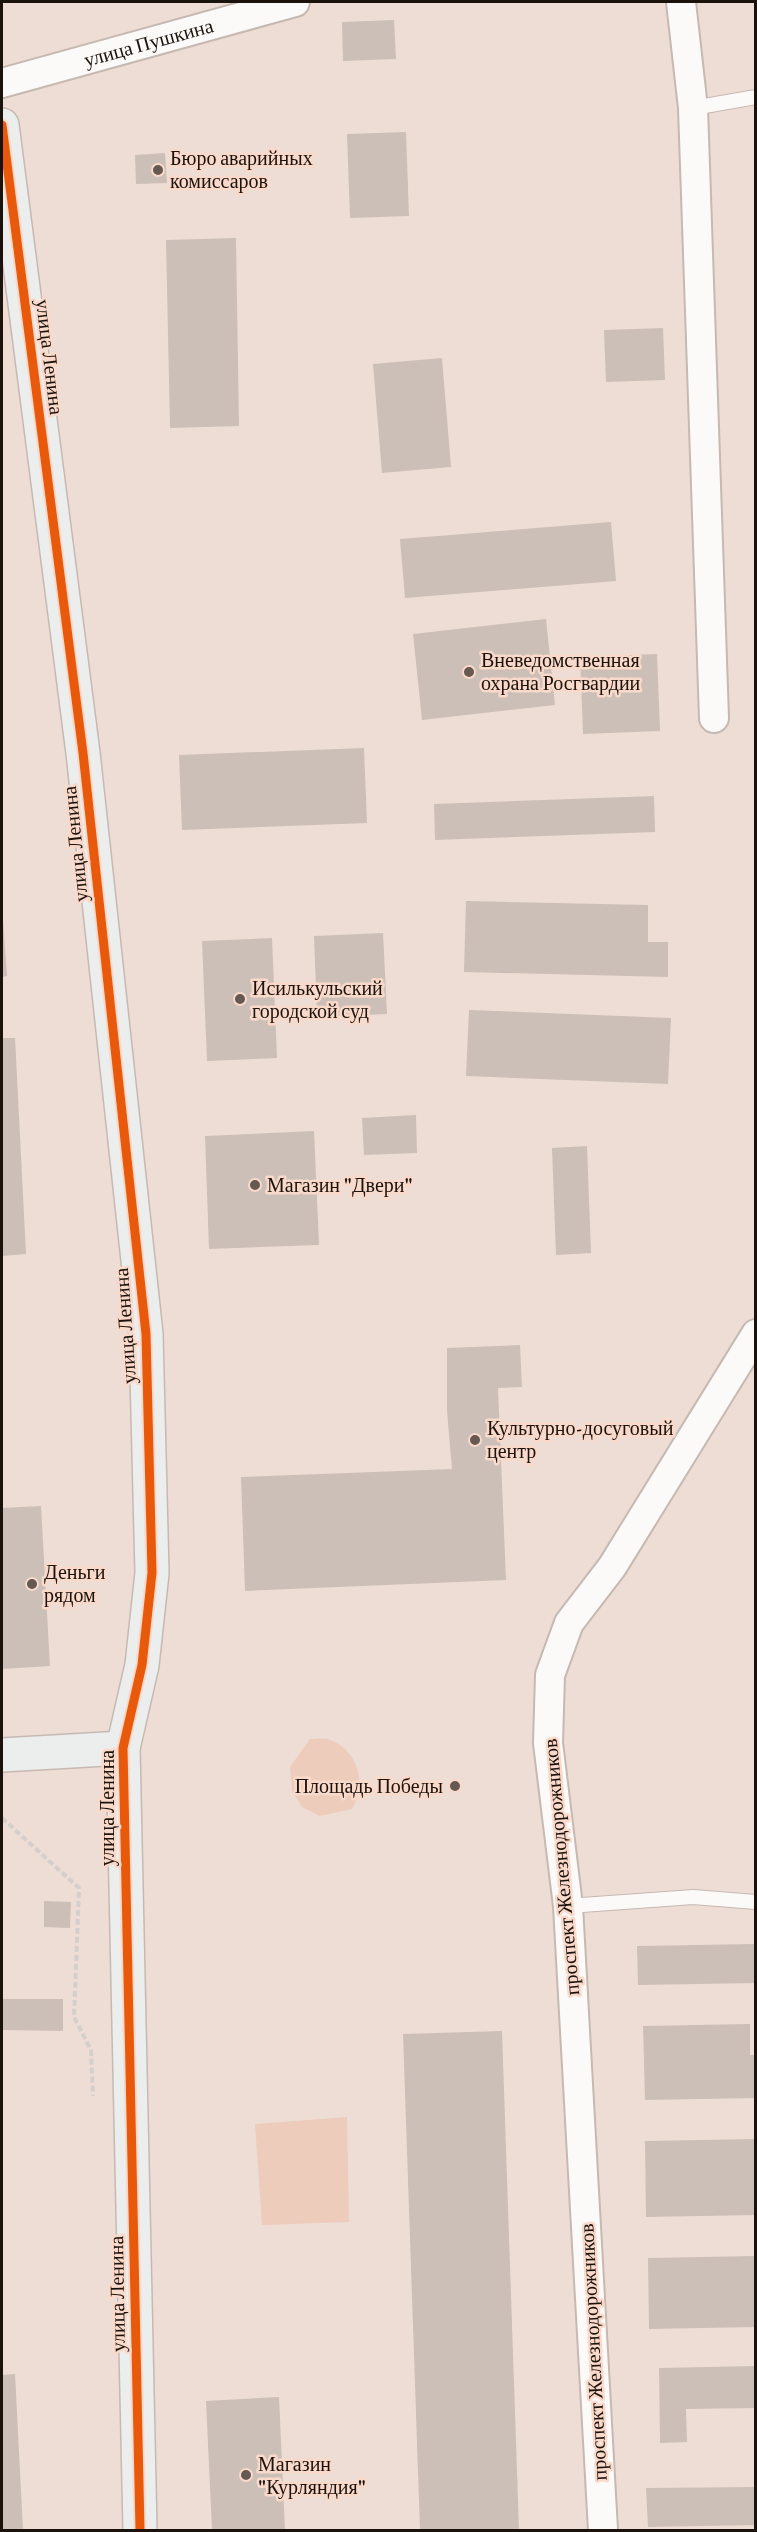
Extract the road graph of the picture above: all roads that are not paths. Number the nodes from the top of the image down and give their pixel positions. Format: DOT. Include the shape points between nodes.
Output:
graph roads {
  1 [pos="295,2"];
  2 [pos="681,2"];
  3 [pos="2,83"];
  4 [pos="756,97"];
  5 [pos="693,108"];
  6 [pos="2,125"];
  7 [pos="714,718"];
  8 [pos="756,1334"];
  9 [pos="123,1749"];
  10 [pos="2,1755"];
  11 [pos="756,1902"];
  12 [pos="568,1906"];
  13 [pos="140,2530"];
  14 [pos="603,2530"];
  1 -- 3 [label="street, улица Пушкина"];
  2 -- 5 [label="street"];
  4 -- 5 [label="lane"];
  5 -- 7 [label="street"];
  6 -- 9 [label="street, улица Ленина" via="83,753 146,1334 152,1573 142,1665"];
  8 -- 12 [label="street, проспект Железнодорожников" via="612,1567 569,1623 550,1675 548,1743"];
  9 -- 10 [label="street"];
  9 -- 13 [label="street, улица Ленина"];
  11 -- 12 [label="lane" via="693,1897"];
  12 -- 14 [label="street, проспект Железнодорожников"];
}
